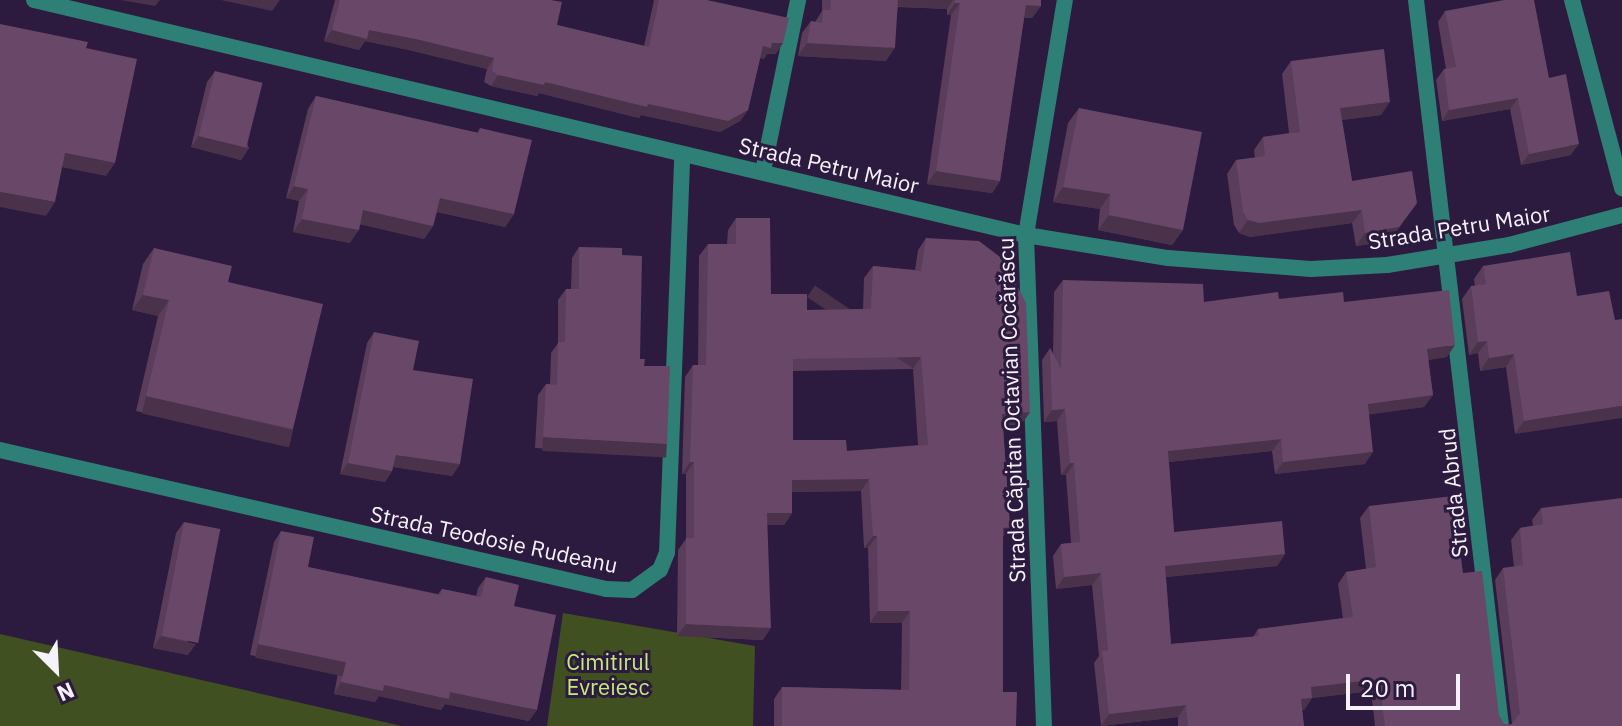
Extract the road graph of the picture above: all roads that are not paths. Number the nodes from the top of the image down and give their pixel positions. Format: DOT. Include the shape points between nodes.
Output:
graph roads {
  1 [pos="34,0"];
  2 [pos="798,0"];
  3 [pos="1065,0"];
  4 [pos="1416,0"];
  5 [pos="1572,0"];
  6 [pos="682,154"];
  7 [pos="763,171"];
  8 [pos="1622,188"];
  9 [pos="1622,215"];
  10 [pos="1026,235"];
  11 [pos="1448,256"];
  12 [pos="0,450"];
  13 [pos="1044,726"];
  14 [pos="1501,726"];
  1 -- 6 [label="street, Strada Petru Maior"];
  2 -- 7 [label="street"];
  3 -- 10 [label="street, Strada Căpitan Octavian Cocărăscu"];
  4 -- 11 [label="street, Strada Abrud"];
  5 -- 8 [label="street"];
  6 -- 7 [label="street, Strada Petru Maior"];
  6 -- 12 [label="street, Strada Teodosie Rudeanu" via="667,553 660,570 632,590 606,589"];
  7 -- 10 [label="street, Strada Petru Maior"];
  9 -- 11 [label="street, Strada Petru Maior" via="1547,237"];
  10 -- 11 [label="street, Strada Petru Maior" via="1168,258 1311,269"];
  10 -- 13 [label="street, Strada Căpitan Octavian Cocărăscu"];
  11 -- 14 [label="street, Strada Abrud"];
}
